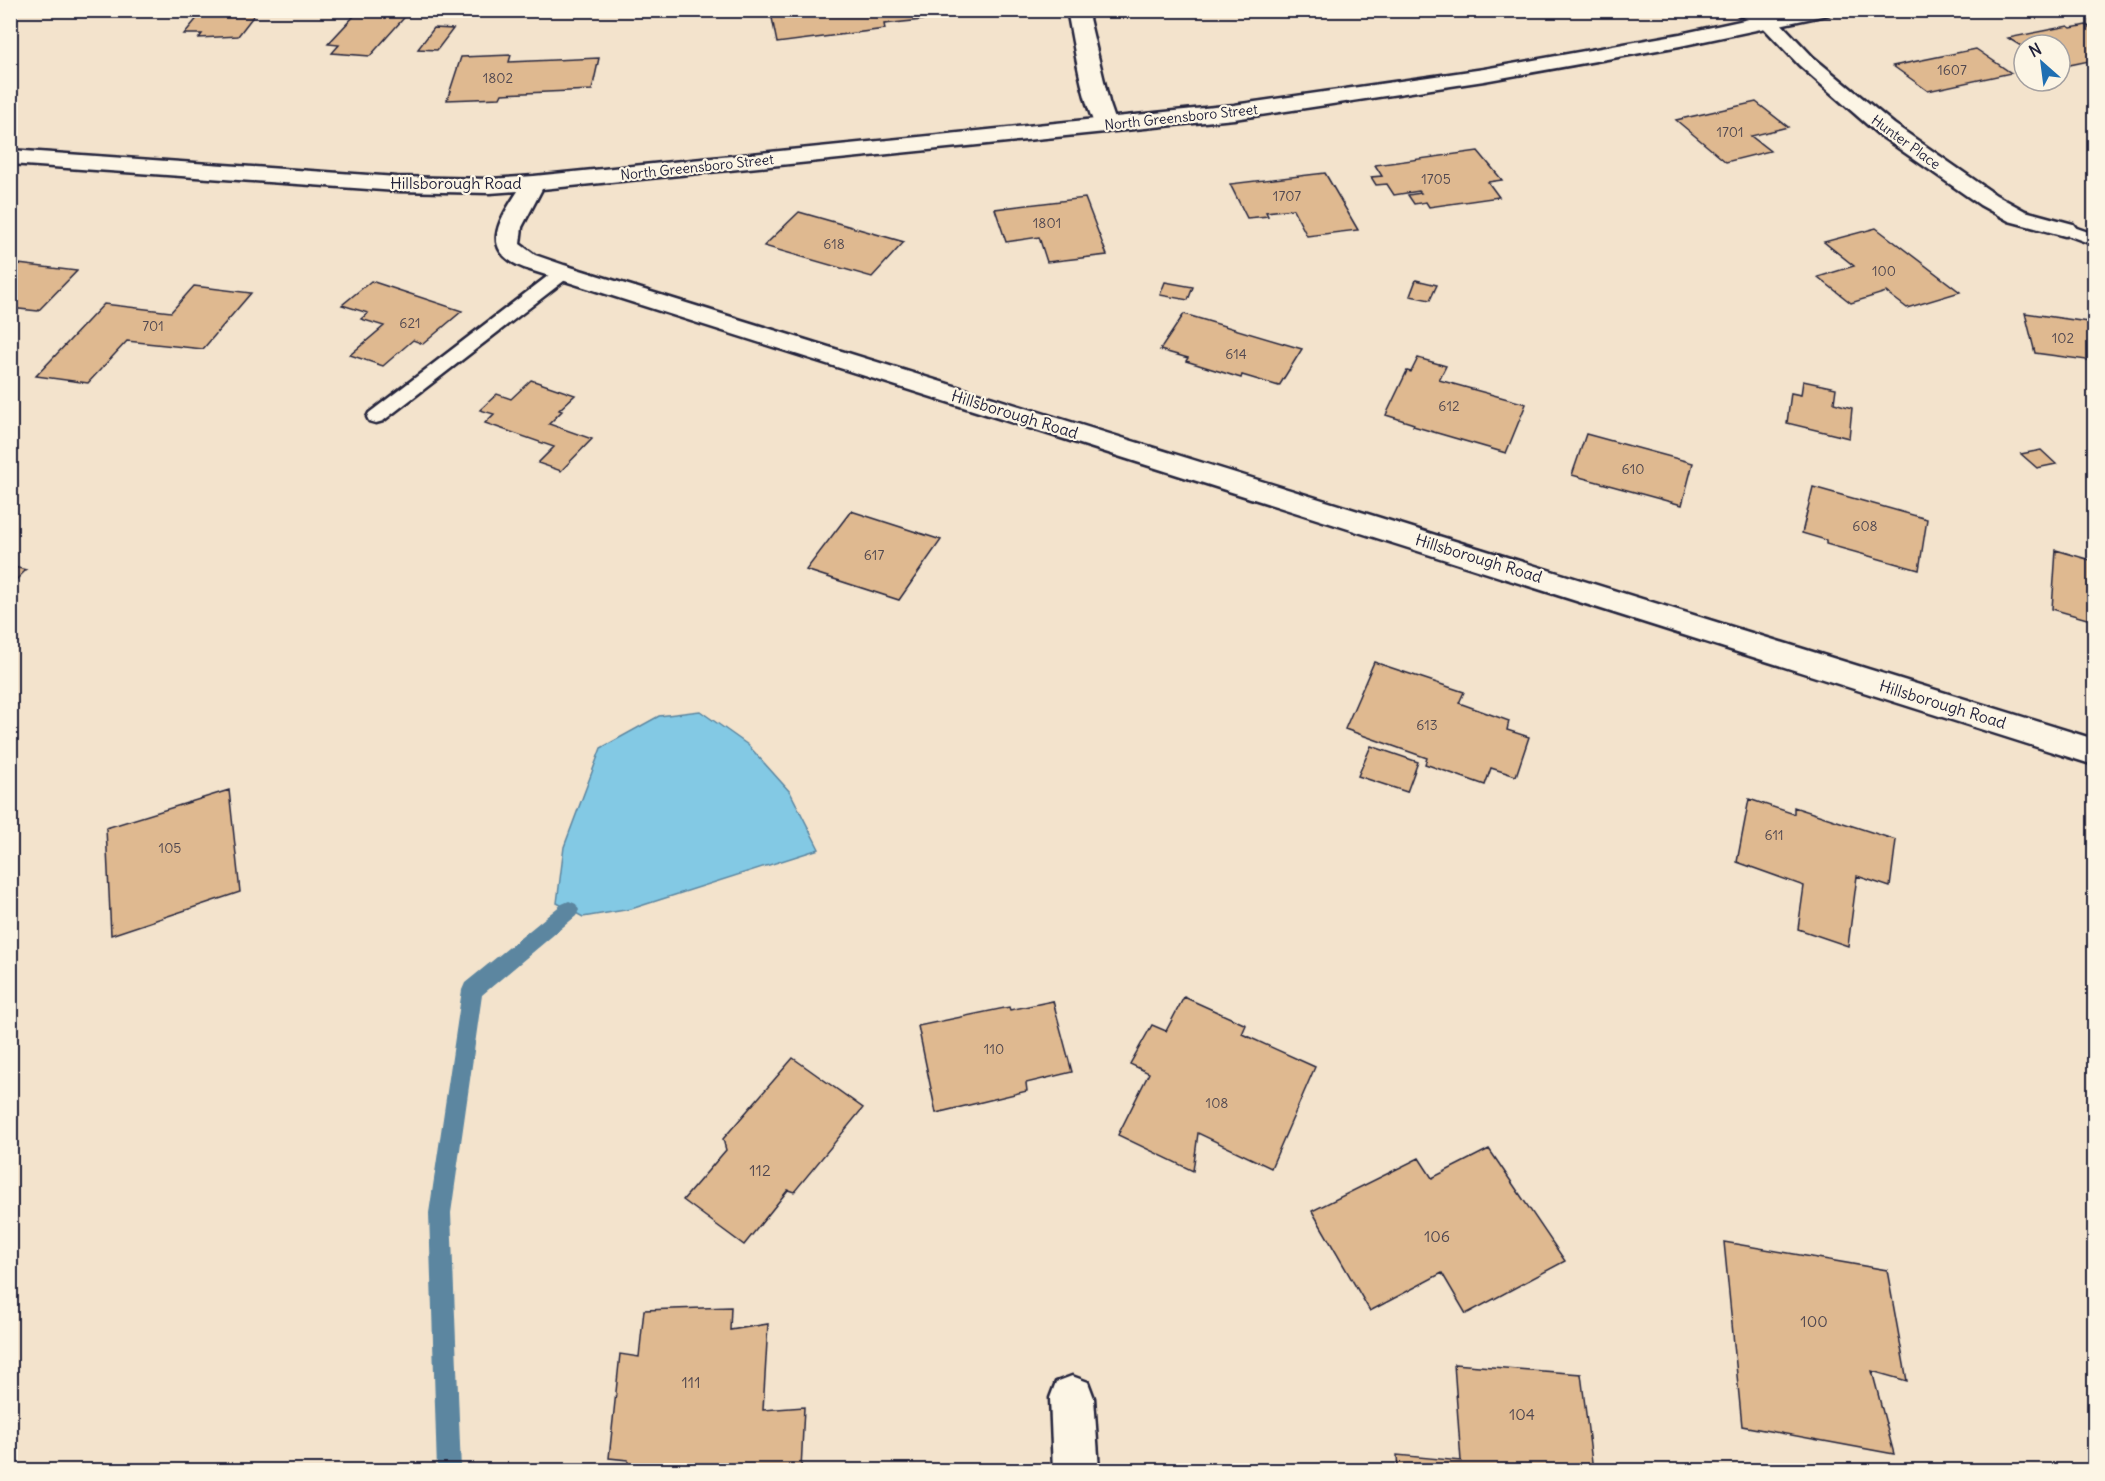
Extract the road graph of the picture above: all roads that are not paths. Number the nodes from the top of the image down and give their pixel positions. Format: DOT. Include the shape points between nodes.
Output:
graph roads {
  1 [pos="1077,10"];
  2 [pos="1744,10"];
  3 [pos="1822,10"];
  4 [pos="1767,16"];
  5 [pos="1106,125"];
  6 [pos="10,157"];
  7 [pos="534,183"];
  8 [pos="2065,229"];
  9 [pos="2094,240"];
  10 [pos="563,273"];
  11 [pos="376,417"];
  12 [pos="2094,752"];
  13 [pos="1072,1398"];
  14 [pos="1076,1470"];
  1 -- 5 [label="street"];
  2 -- 4 [label="street"];
  3 -- 4 [label="street, North Greensboro Street"];
  4 -- 5 [label="street, North Greensboro Street" via="1472,77 1234,112"];
  4 -- 8 [label="street, Hunter Place" via="1806,61 1886,129 1988,200 2017,216"];
  5 -- 7 [label="street, North Greensboro Street"];
  6 -- 7 [label="street, Hillsborough Road" via="397,184"];
  7 -- 10 [label="street, Hillsborough Road" via="512,221 507,243 518,255"];
  8 -- 9 [label="lane"];
  10 -- 11 [label="lane"];
  10 -- 12 [label="street, Hillsborough Road"];
  13 -- 14 [label="street"];
}
